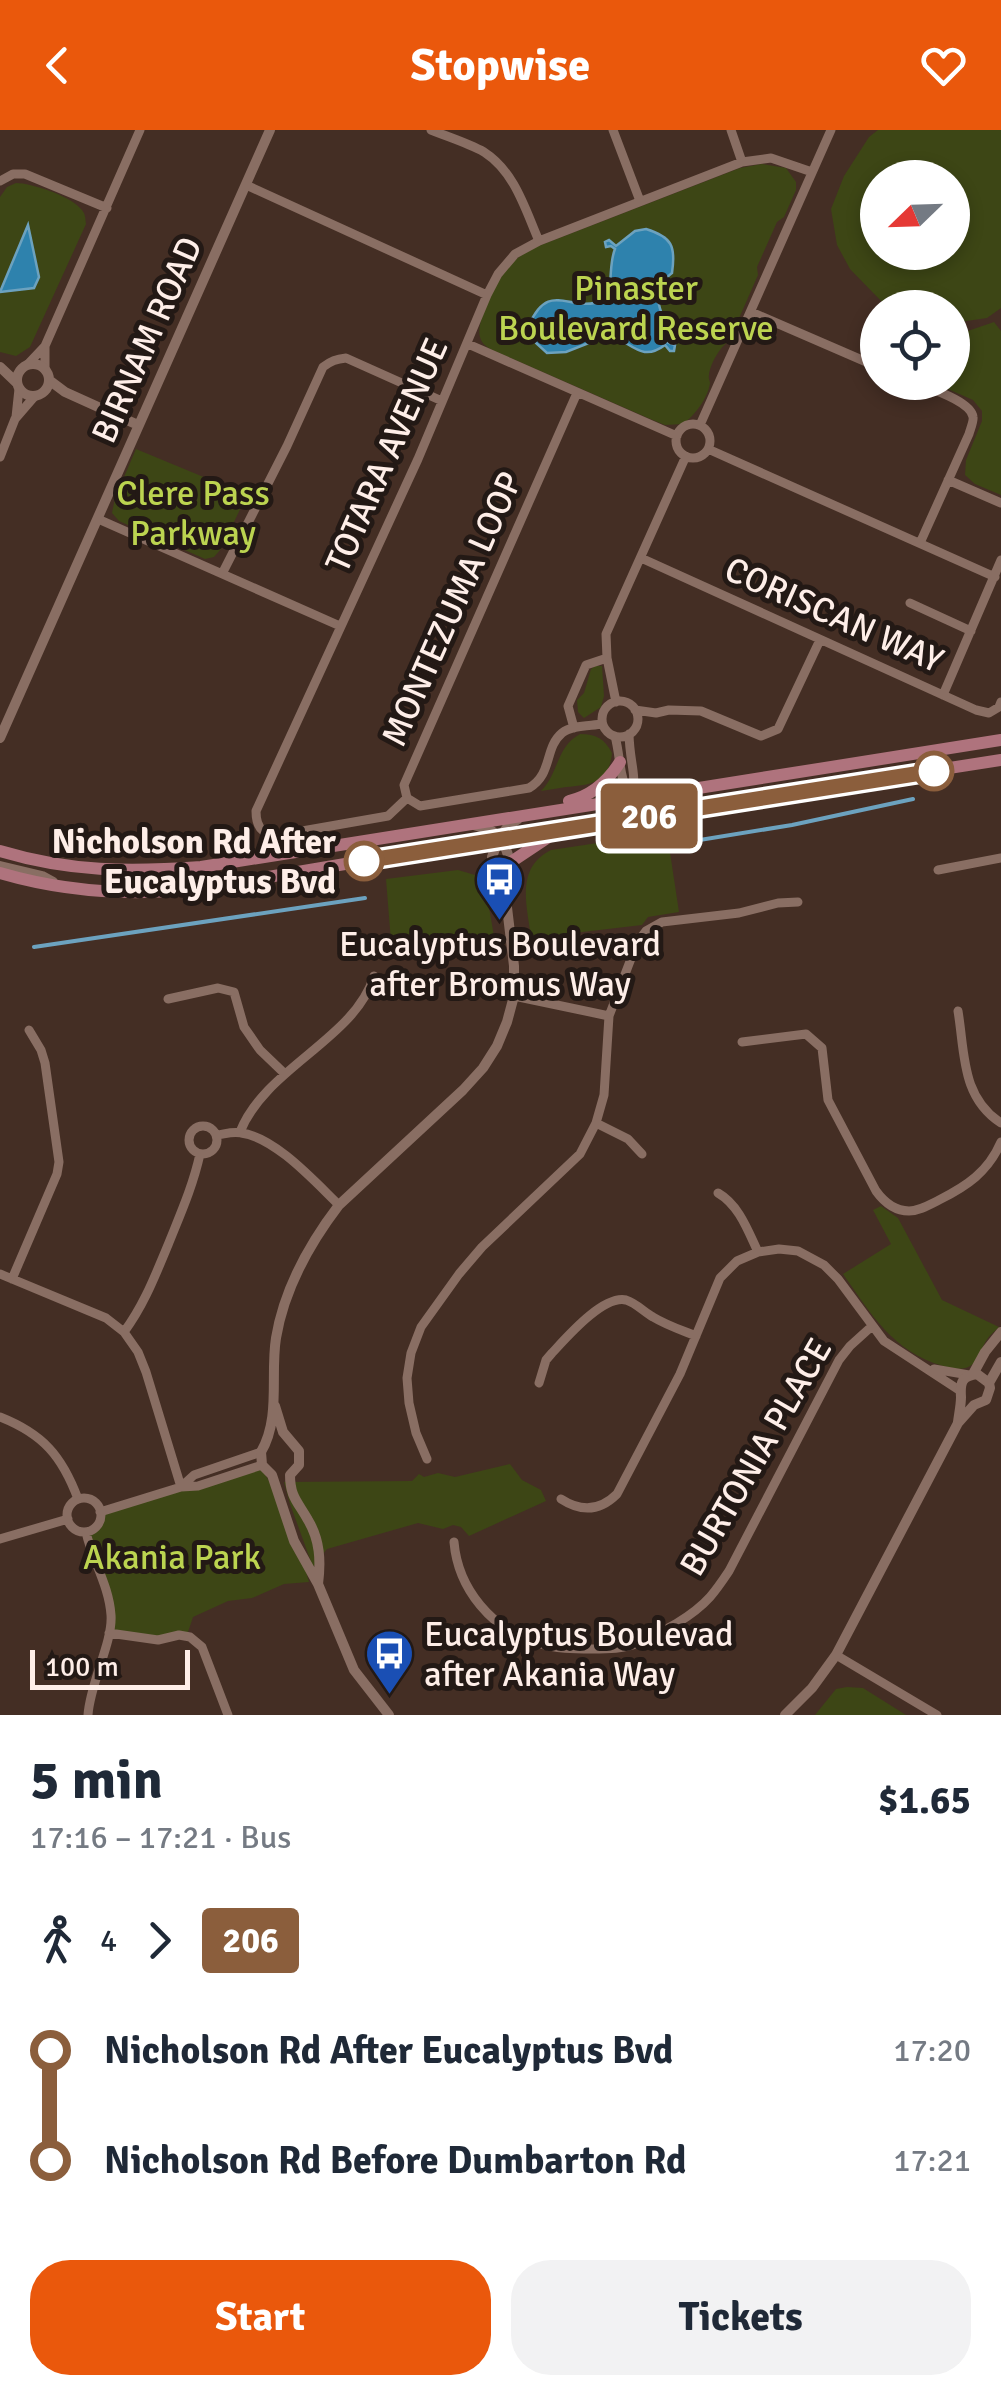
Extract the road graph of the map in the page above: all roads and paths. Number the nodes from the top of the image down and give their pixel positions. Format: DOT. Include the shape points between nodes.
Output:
graph roads {
  1 [pos="140,130"];
  2 [pos="270,130"];
  3 [pos="431,130"];
  4 [pos="613,130"];
  5 [pos="731,130"];
  6 [pos="831,130"];
  7 [pos="742,162"];
  8 [pos="812,172"];
  9 [pos="0,182"];
  10 [pos="246,185"];
  11 [pos="640,201"];
  12 [pos="107,208"];
  13 [pos="538,241"];
  14 [pos="487,295"];
  15 [pos="752,312"];
  16 [pos="468,344"];
  17 [pos="45,346"];
  18 [pos="860,359"];
  19 [pos="0,365"];
  20 [pos="25,366"];
  21 [pos="43,384"];
  22 [pos="18,386"];
  23 [pos="576,393"];
  24 [pos="955,400"];
  25 [pos="442,401"];
  26 [pos="16,420"];
  27 [pos="700,425"];
  28 [pos="138,426"];
  29 [pos="677,436"];
  30 [pos="708,449"];
  31 [pos="686,456"];
  32 [pos="0,457"];
  33 [pos="948,480"];
  34 [pos="1001,503"];
  35 [pos="98,518"];
  36 [pos="920,543"];
  37 [pos="641,558"];
  38 [pos="1001,560"];
  39 [pos="223,572"];
  40 [pos="995,577"];
  41 [pos="910,604"];
  42 [pos="340,626"];
  43 [pos="971,631"];
  44 [pos="820,640"];
  45 [pos="607,658"];
  46 [pos="943,695"];
  47 [pos="616,702"];
  48 [pos="1001,702"];
  49 [pos="635,710"];
  50 [pos="656,713"];
  51 [pos="602,724"];
  52 [pos="637,725"];
  53 [pos="574,728"];
  54 [pos="629,734"];
  55 [pos="615,736"];
  56 [pos="0,738"];
  57 [pos="1001,740"];
  58 [pos="1001,760"];
  59 [pos="620,762"];
  60 [pos="407,798"];
  61 [pos="630,798"];
  62 [pos="529,813"];
  63 [pos="663,814"];
  64 [pos="466,823"];
  65 [pos="601,824"];
  66 [pos="560,830"];
  67 [pos="500,838"];
  68 [pos="0,851"];
  69 [pos="1001,858"];
  70 [pos="508,864"];
  71 [pos="0,866"];
  72 [pos="938,870"];
  73 [pos="0,873"];
  74 [pos="62,887"];
  75 [pos="506,899"];
  76 [pos="798,902"];
  77 [pos="374,976"];
  78 [pos="514,996"];
  79 [pos="168,999"];
  80 [pos="958,1011"];
  81 [pos="609,1016"];
  82 [pos="29,1030"];
  83 [pos="742,1042"];
  84 [pos="284,1074"];
  85 [pos="596,1123"];
  86 [pos="1001,1123"];
  87 [pos="240,1132"];
  88 [pos="217,1136"];
  89 [pos="1001,1142"];
  90 [pos="200,1154"];
  91 [pos="642,1154"];
  92 [pos="718,1193"];
  93 [pos="340,1205"];
  94 [pos="758,1252"];
  95 [pos="0,1274"];
  96 [pos="12,1279"];
  97 [pos="871,1326"];
  98 [pos="124,1332"];
  99 [pos="1001,1332"];
  100 [pos="696,1336"];
  101 [pos="1001,1362"];
  102 [pos="926,1367"];
  103 [pos="971,1374"];
  104 [pos="989,1382"];
  105 [pos="539,1383"];
  106 [pos="960,1394"];
  107 [pos="273,1400"];
  108 [pos="974,1405"];
  109 [pos="0,1416"];
  110 [pos="958,1423"];
  111 [pos="287,1439"];
  112 [pos="268,1442"];
  113 [pos="261,1452"];
  114 [pos="427,1459"];
  115 [pos="262,1465"];
  116 [pos="272,1475"];
  117 [pos="290,1475"];
  118 [pos="181,1487"];
  119 [pos="78,1499"];
  120 [pos="561,1499"];
  121 [pos="100,1512"];
  122 [pos="68,1519"];
  123 [pos="86,1532"];
  124 [pos="0,1539"];
  125 [pos="454,1542"];
  126 [pos="318,1584"];
  127 [pos="109,1633"];
  128 [pos="836,1655"];
  129 [pos="88,1715"];
  130 [pos="228,1715"];
  131 [pos="389,1715"];
  132 [pos="786,1715"];
  133 [pos="937,1715"];
  1 -- 12 [label="street"];
  2 -- 10 [label="street, BIRNAM ROAD"];
  3 -- 13 [label="street" via="484,152 503,169"];
  4 -- 11 [label="street"];
  5 -- 7 [label="street"];
  6 -- 8 [label="street"];
  7 -- 8 [label="street, TOTARA AVENUE" via="771,158"];
  7 -- 11 [label="street, TOTARA AVENUE"];
  8 -- 15 [label="street"];
  9 -- 12 [label="street" via="25,174"];
  10 -- 14 [label="street"];
  10 -- 28 [label="street, BIRNAM ROAD"];
  11 -- 13 [label="street, TOTARA AVENUE"];
  12 -- 17 [label="street"];
  13 -- 14 [label="street, TOTARA AVENUE" via="515,254"];
  14 -- 16 [label="street, TOTARA AVENUE"];
  15 -- 18 [label="street"];
  15 -- 27 [label="street"];
  16 -- 23 [label="street"];
  16 -- 25 [label="street, TOTARA AVENUE"];
  17 -- 20 [label="street"];
  17 -- 21 [label="street"];
  19 -- 20 [label="street"];
  19 -- 22 [label="street"];
  20 -- 21 [label="street" via="34,364"];
  20 -- 22 [label="street"];
  21 -- 22 [label="street" via="28,396"];
  21 -- 26 [label="street"];
  21 -- 28 [label="street"];
  22 -- 26 [label="street"];
  23 -- 29 [label="street"];
  23 -- 60 [label="street, MONTEZUMA LOOP" via="404,786"];
  24 -- 33 [label="street" via="973,414"];
  25 -- 39 [label="street" via="346,358 322,367"];
  25 -- 42 [label="street, TOTARA AVENUE"];
  26 -- 32 [label="street"];
  27 -- 29 [label="street" via="688,424"];
  27 -- 30 [label="street" via="708,433"];
  28 -- 35 [label="street, BIRNAM ROAD"];
  29 -- 31 [label="street"];
  30 -- 31 [label="street" via="700,457"];
  30 -- 36 [label="street"];
  31 -- 37 [label="street"];
  33 -- 34 [label="street"];
  33 -- 36 [label="street"];
  35 -- 39 [label="street"];
  35 -- 56 [label="street, BIRNAM ROAD"];
  36 -- 40 [label="street"];
  37 -- 44 [label="street, CORISCAN WAY"];
  37 -- 45 [label="street" via="606,634"];
  38 -- 40 [label="street"];
  39 -- 42 [label="street"];
  40 -- 43 [label="street"];
  41 -- 43 [label="street"];
  42 -- 60 [label="street, TOTARA AVENUE" via="256,823 285,834 388,816"];
  43 -- 46 [label="street"];
  44 -- 46 [label="street, CORISCAN WAY"];
  44 -- 50 [label="street" via="778,729 760,736 701,711"];
  45 -- 47 [label="street"];
  45 -- 53 [label="street" via="586,666 568,706"];
  46 -- 48 [label="street, CORISCAN WAY" via="989,713"];
  47 -- 49 [label="street"];
  47 -- 51 [label="street" via="606,708"];
  49 -- 50 [label="street"];
  49 -- 52 [label="street"];
  50 -- 52 [label="street"];
  51 -- 53 [label="street"];
  51 -- 55 [label="street"];
  52 -- 54 [label="street"];
  53 -- 60 [label="street, MONTEZUMA LOOP" via="556,742 542,778 529,788 420,806"];
  54 -- 55 [label="street"];
  54 -- 61 [label="street" via="636,782"];
  55 -- 59 [label="street"];
  57 -- 61 [label="main road"];
  58 -- 63 [label="main road"];
  59 -- 61 [label="street"];
  59 -- 62 [label="main road" via="595,789"];
  61 -- 62 [label="main road"];
  61 -- 63 [label="street"];
  61 -- 65 [label="street"];
  62 -- 64 [label="main road"];
  62 -- 67 [label="street"];
  63 -- 65 [label="main road"];
  64 -- 67 [label="street"];
  64 -- 68 [label="main road" via="142,871"];
  65 -- 66 [label="main road"];
  66 -- 67 [label="main road"];
  66 -- 70 [label="main road"];
  67 -- 70 [label="street"];
  67 -- 74 [label="main road" via="196,889 112,893"];
  67 -- 75 [label="street" via="492,856"];
  69 -- 72 [label="street"];
  70 -- 75 [label="street" via="512,888"];
  71 -- 74 [label="street"];
  73 -- 74 [label="main road"];
  75 -- 78 [label="street"];
  76 -- 81 [label="street" via="652,927 637,943"];
  77 -- 84 [label="street" via="358,1009"];
  78 -- 81 [label="street"];
  78 -- 93 [label="street" via="483,1068"];
  79 -- 84 [label="street" via="218,988 234,992 244,1027"];
  80 -- 86 [label="street" via="968,1080 977,1101"];
  81 -- 85 [label="street"];
  82 -- 96 [label="street" via="45,1063 59,1162"];
  83 -- 89 [label="street" via="806,1034 822,1048 828,1100 876,1191 896,1208 924,1208 964,1188"];
  84 -- 87 [label="street" via="247,1113"];
  85 -- 91 [label="street" via="628,1138"];
  85 -- 114 [label="street" via="580,1154 482,1247 422,1328 407,1378"];
  87 -- 88 [label="street"];
  87 -- 93 [label="street" via="278,1150"];
  88 -- 90 [label="street" via="215,1148"];
  88 -- 90 [label="street" via="207,1126 191,1132 190,1145"];
  90 -- 98 [label="street" via="149,1291"];
  92 -- 94 [label="street" via="735,1208"];
  93 -- 107 [label="street" via="296,1272 276,1338"];
  94 -- 97 [label="street" via="798,1251 824,1265"];
  94 -- 100 [label="street" via="720,1278"];
  95 -- 96 [label="street"];
  96 -- 98 [label="street"];
  97 -- 102 [label="street"];
  97 -- 125 [label="street, BURTONIA PLACE" via="839,1360 728,1572 676,1624 635,1645 567,1649 536,1643 476,1604"];
  98 -- 118 [label="street" via="146,1372"];
  99 -- 103 [label="street"];
  100 -- 105 [label="street" via="626,1300 612,1301 552,1352"];
  100 -- 120 [label="street" via="617,1494 588,1509"];
  101 -- 104 [label="street"];
  102 -- 103 [label="street"];
  102 -- 106 [label="street"];
  103 -- 104 [label="street"];
  103 -- 106 [label="street"];
  104 -- 108 [label="street" via="989,1396"];
  106 -- 108 [label="street"];
  106 -- 110 [label="street"];
  107 -- 111 [label="street"];
  107 -- 112 [label="street"];
  108 -- 110 [label="street"];
  109 -- 119 [label="street" via="49,1447"];
  110 -- 128 [label="street"];
  111 -- 112 [label="street"];
  111 -- 117 [label="street" via="300,1458"];
  112 -- 113 [label="street"];
  113 -- 115 [label="street"];
  113 -- 118 [label="street" via="194,1475"];
  115 -- 116 [label="street"];
  115 -- 118 [label="street"];
  116 -- 117 [label="street"];
  116 -- 126 [label="street" via="294,1541"];
  117 -- 126 [label="street" via="292,1495 318,1543"];
  118 -- 121 [label="street"];
  119 -- 121 [label="street" via="92,1500"];
  119 -- 122 [label="street"];
  121 -- 123 [label="street" via="98,1524"];
  122 -- 123 [label="street"];
  122 -- 124 [label="street"];
  123 -- 127 [label="street" via="112,1617"];
  126 -- 131 [label="street" via="354,1670"];
  127 -- 129 [label="street"];
  127 -- 130 [label="street" via="190,1637 202,1646"];
  128 -- 132 [label="street"];
  128 -- 133 [label="street"];
}
